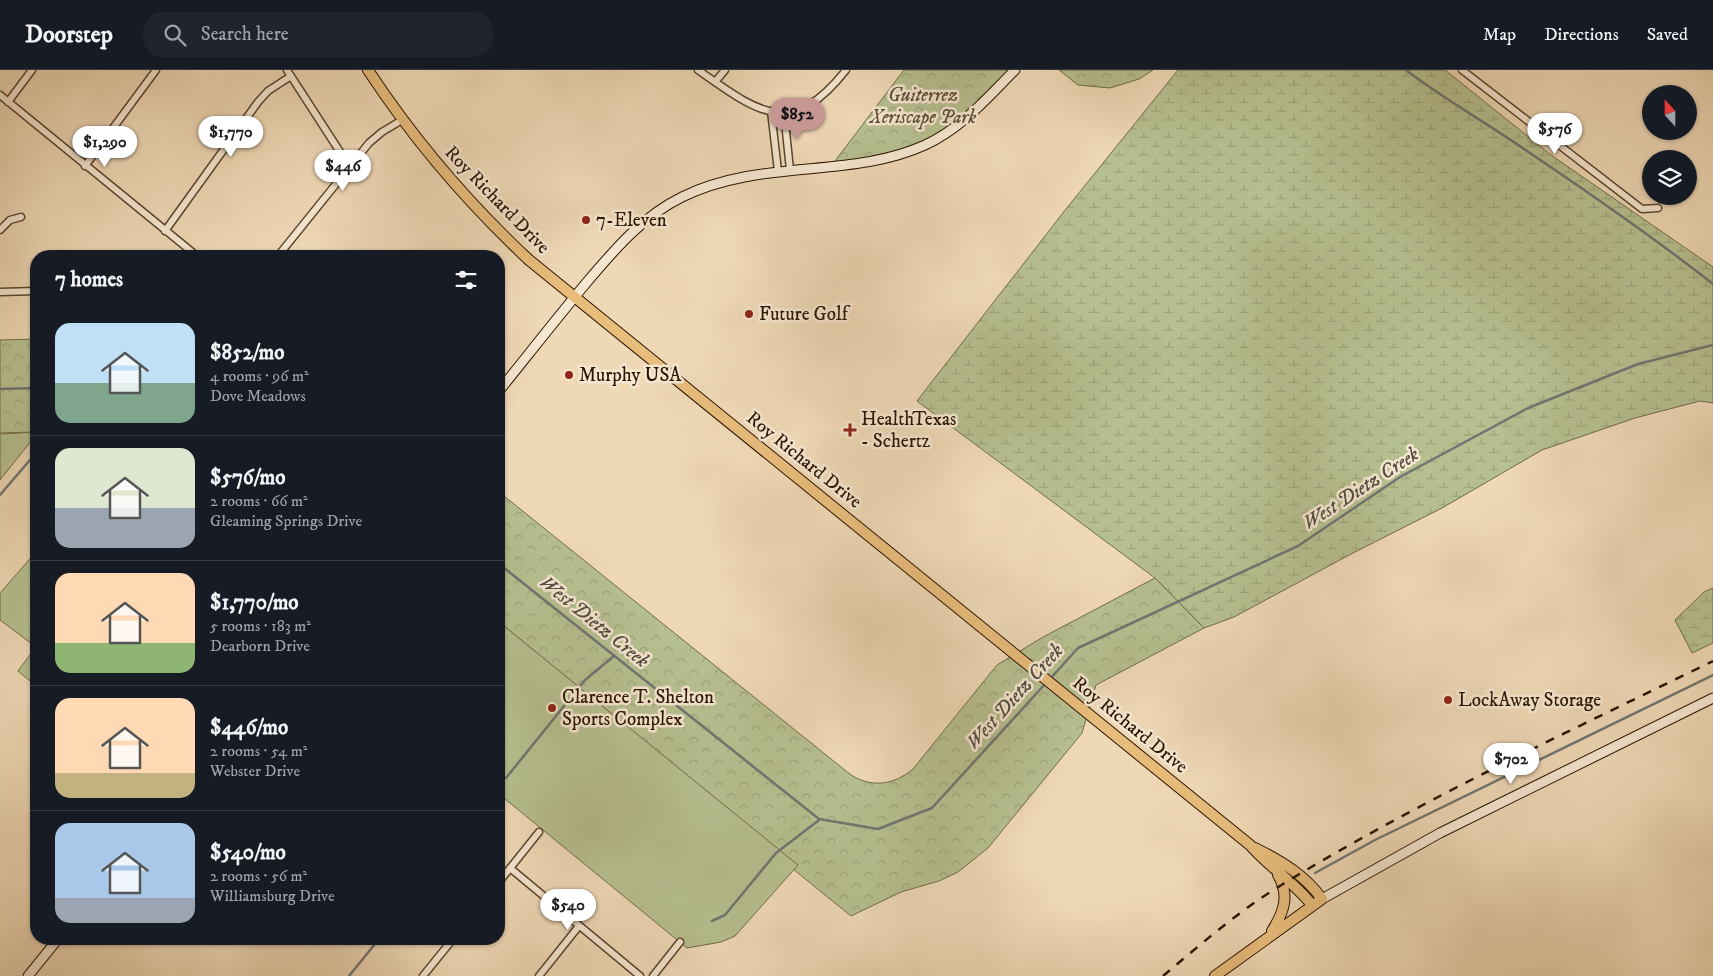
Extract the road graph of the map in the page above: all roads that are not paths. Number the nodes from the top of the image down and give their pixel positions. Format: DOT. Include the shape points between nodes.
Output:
graph roads {
  1 [pos="32,70"];
  2 [pos="156,70"];
  3 [pos="287,70"];
  4 [pos="368,70"];
  5 [pos="698,70"];
  6 [pos="725,70"];
  7 [pos="846,70"];
  8 [pos="1015,70"];
  9 [pos="1462,70"];
  10 [pos="291,76"];
  11 [pos="715,82"];
  12 [pos="0,95"];
  13 [pos="8,102"];
  14 [pos="771,112"];
  15 [pos="781,112"];
  16 [pos="402,120"];
  17 [pos="351,165"];
  18 [pos="85,166"];
  19 [pos="790,170"];
  20 [pos="778,171"];
  21 [pos="1658,208"];
  22 [pos="21,217"];
  23 [pos="0,230"];
  24 [pos="165,231"];
  25 [pos="189,250"];
  26 [pos="283,250"];
  27 [pos="30,290"];
  28 [pos="0,292"];
  29 [pos="574,297"];
  30 [pos="505,383"];
  31 [pos="1713,698"];
  32 [pos="538,832"];
  33 [pos="1250,845"];
  34 [pos="510,868"];
  35 [pos="1276,872"];
  36 [pos="505,874"];
  37 [pos="1322,899"];
  38 [pos="1312,905"];
  39 [pos="579,926"];
  40 [pos="1269,935"];
  41 [pos="680,942"];
  42 [pos="53,945"];
  43 [pos="449,945"];
  44 [pos="28,976"];
  45 [pos="424,976"];
  46 [pos="539,976"];
  47 [pos="640,976"];
  48 [pos="653,976"];
  49 [pos="1215,976"];
  1 -- 13 [label="street"];
  2 -- 18 [label="street"];
  3 -- 10 [label="street"];
  4 -- 16 [label="main road, Roy Richard Drive"];
  5 -- 11 [label="street"];
  6 -- 11 [label="street"];
  7 -- 15 [label="street" via="823,97 801,109"];
  8 -- 19 [label="street" via="969,117 926,144 877,159"];
  9 -- 21 [label="street" via="1642,209"];
  10 -- 17 [label="street"];
  10 -- 24 [label="street" via="263,96"];
  11 -- 14 [label="street" via="754,108"];
  12 -- 13 [label="street"];
  13 -- 18 [label="street"];
  14 -- 15 [label="street"];
  14 -- 20 [label="street"];
  15 -- 19 [label="street"];
  16 -- 17 [label="street" via="369,143"];
  16 -- 29 [label="main road, Roy Richard Drive" via="500,233"];
  17 -- 26 [label="street"];
  18 -- 24 [label="street"];
  19 -- 20 [label="street"];
  20 -- 29 [label="street" via="733,178 700,189 659,210 623,241"];
  22 -- 23 [label="street" via="10,220"];
  24 -- 25 [label="street"];
  27 -- 28 [label="street"];
  29 -- 30 [label="street"];
  29 -- 33 [label="main road, Roy Richard Drive"];
  31 -- 37 [label="street" via="1440,833"];
  32 -- 34 [label="street"];
  33 -- 35 [label="main road, Roy Richard Drive"];
  33 -- 37 [label="main road, Roy Richard Drive" via="1282,861"];
  34 -- 36 [label="street"];
  34 -- 39 [label="street"];
  35 -- 38 [label="main road, Roy Richard Drive"];
  35 -- 40 [label="main road" via="1286,894 1282,913"];
  37 -- 38 [label="main road"];
  38 -- 40 [label="main road"];
  39 -- 46 [label="street"];
  39 -- 47 [label="street"];
  40 -- 49 [label="main road"];
  41 -- 48 [label="street"];
  42 -- 44 [label="street"];
  43 -- 45 [label="street"];
}
